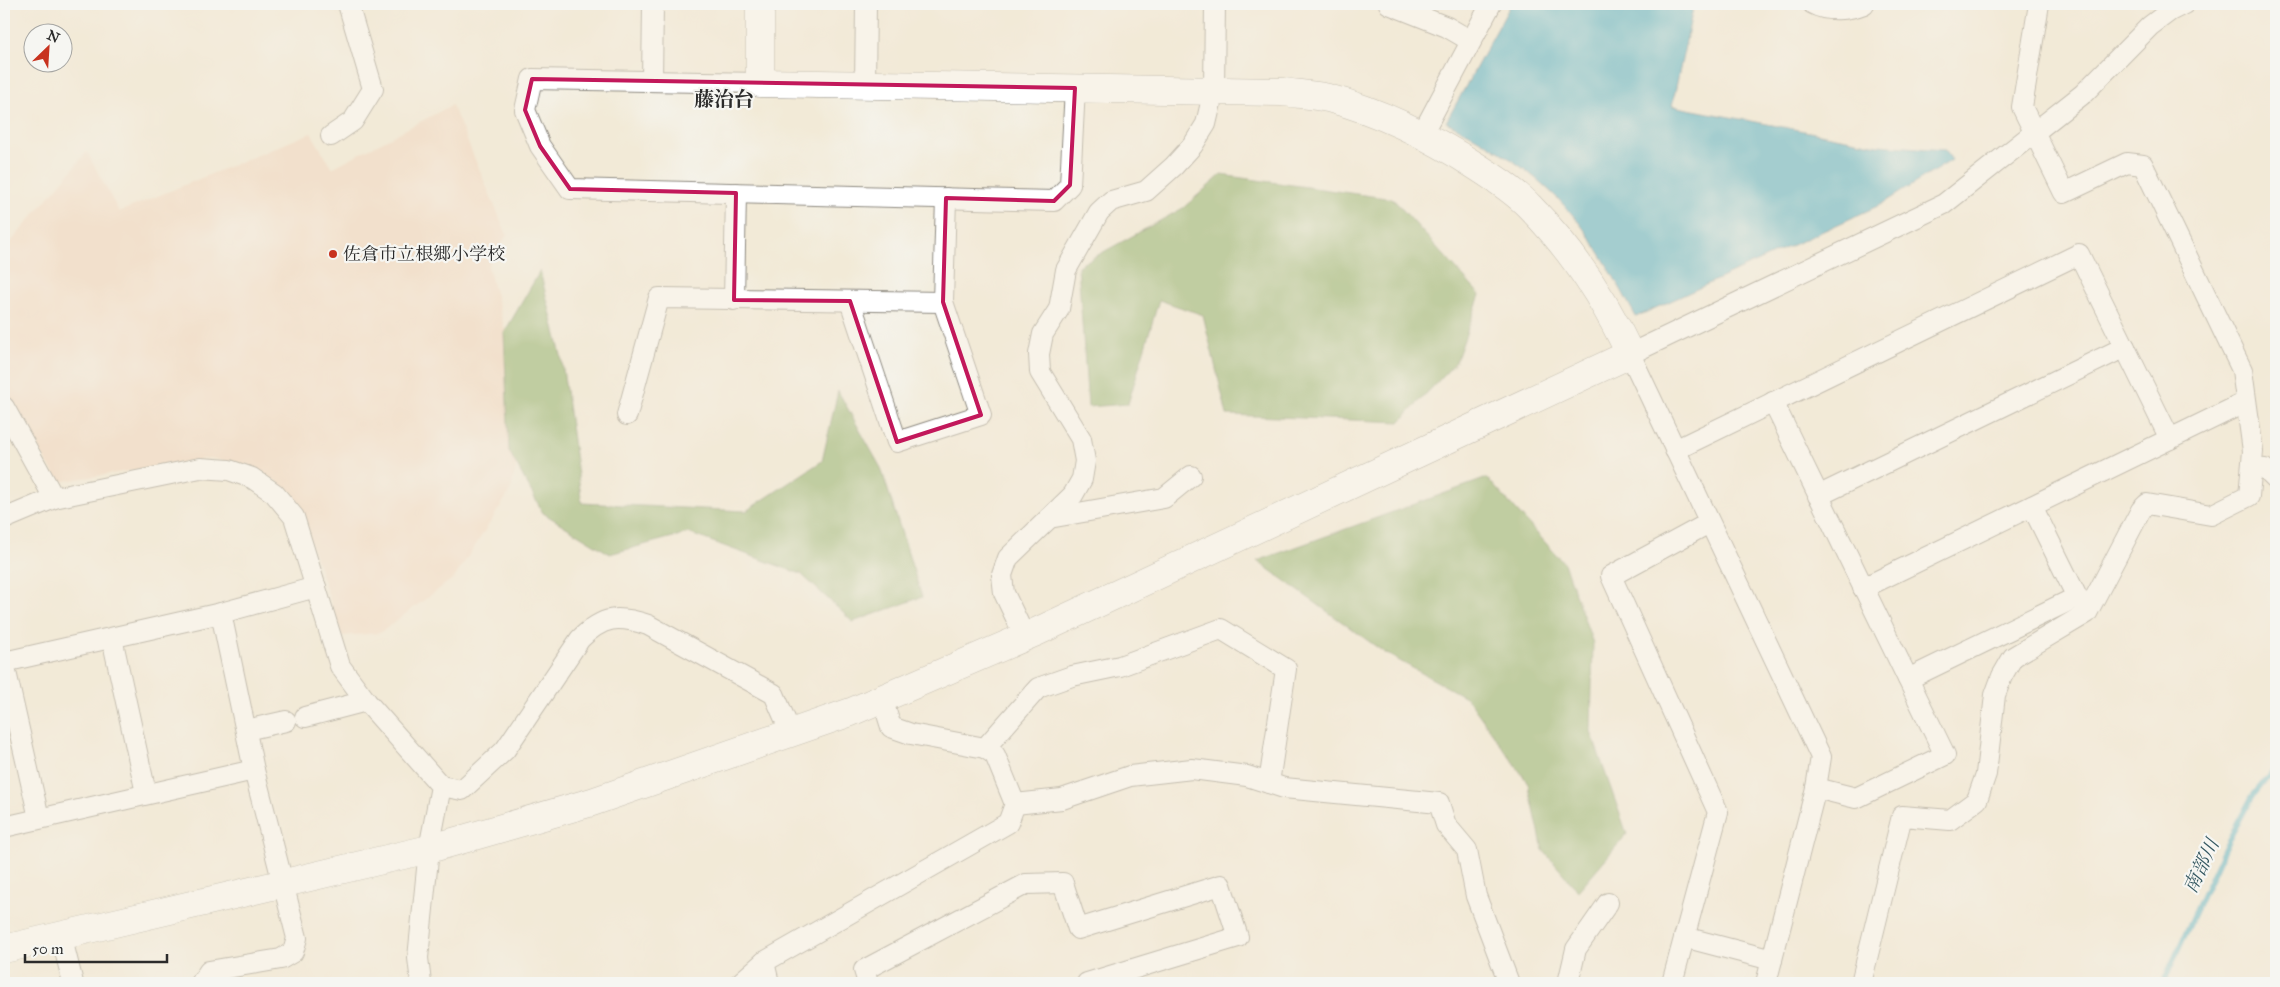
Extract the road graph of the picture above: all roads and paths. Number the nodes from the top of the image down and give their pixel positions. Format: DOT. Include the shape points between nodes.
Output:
graph roads {
  1 [pos="348,4"];
  2 [pos="653,4"];
  3 [pos="760,4"];
  4 [pos="866,4"];
  5 [pos="1215,4"];
  6 [pos="1389,4"];
  7 [pos="1490,4"];
  8 [pos="1813,4"];
  9 [pos="1864,4"];
  10 [pos="2039,4"];
  11 [pos="2184,4"];
  12 [pos="1471,41"];
  13 [pos="652,81"];
  14 [pos="760,83"];
  15 [pos="865,84"];
  16 [pos="1075,88"];
  17 [pos="1214,90"];
  18 [pos="2034,133"];
  19 [pos="1422,134"];
  20 [pos="331,136"];
  21 [pos="736,193"];
  22 [pos="946,198"];
  23 [pos="734,300"];
  24 [pos="850,301"];
  25 [pos="944,302"];
  26 [pos="2124,347"];
  27 [pos="1630,354"];
  28 [pos="1773,402"];
  29 [pos="2246,402"];
  30 [pos="4,408"];
  31 [pos="627,415"];
  32 [pos="2170,439"];
  33 [pos="1674,450"];
  34 [pos="2252,468"];
  35 [pos="1190,476"];
  36 [pos="2276,480"];
  37 [pos="1818,496"];
  38 [pos="54,498"];
  39 [pos="2032,506"];
  40 [pos="1049,518"];
  41 [pos="4,519"];
  42 [pos="1709,523"];
  43 [pos="316,587"];
  44 [pos="1863,588"];
  45 [pos="221,613"];
  46 [pos="1026,637"];
  47 [pos="112,638"];
  48 [pos="4,663"];
  49 [pos="1908,679"];
  50 [pos="882,698"];
  51 [pos="366,701"];
  52 [pos="246,730"];
  53 [pos="791,733"];
  54 [pos="985,748"];
  55 [pos="254,770"];
  56 [pos="1269,783"];
  57 [pos="441,786"];
  58 [pos="1816,788"];
  59 [pos="146,793"];
  60 [pos="1015,804"];
  61 [pos="39,818"];
  62 [pos="4,827"];
  63 [pos="429,849"];
  64 [pos="284,883"];
  65 [pos="1608,902"];
  66 [pos="62,935"];
  67 [pos="1684,937"];
  68 [pos="4,949"];
  69 [pos="1772,960"];
  70 [pos="764,962"];
  71 [pos="73,983"];
  72 [pos="201,983"];
  73 [pos="420,983"];
  74 [pos="740,983"];
  75 [pos="769,983"];
  76 [pos="868,983"];
  77 [pos="1087,983"];
  78 [pos="1509,983"];
  79 [pos="1568,983"];
  80 [pos="1672,983"];
  81 [pos="1766,983"];
  82 [pos="1861,983"];
  1 -- 20 [label="street" via="373,89 353,121"];
  2 -- 13 [label="street"];
  3 -- 14 [label="street"];
  4 -- 15 [label="street"];
  5 -- 17 [label="street"];
  6 -- 12 [label="street" via="1447,27"];
  7 -- 12 [label="street"];
  8 -- 9 [label="street" via="1840,9"];
  10 -- 18 [label="street" via="2022,107"];
  11 -- 18 [label="street" via="2150,26 2083,94"];
  12 -- 19 [label="street"];
  13 -- 14 [label="street"];
  13 -- 21 [label="street" via="532,80 525,110 540,146 570,189"];
  14 -- 15 [label="street"];
  15 -- 16 [label="street"];
  16 -- 17 [label="street"];
  16 -- 22 [label="street" via="1070,185 1054,201"];
  17 -- 19 [label="street" via="1283,92 1328,98"];
  17 -- 40 [label="street" via="1206,124 1193,146 1146,191 1111,201 1099,212 1066,270 1060,309 1043,334 1040,372 1081,439 1085,462 1082,479 1073,495"];
  18 -- 27 [label="street" via="1944,204"];
  18 -- 29 [label="street" via="2064,193 2127,164 2143,165 2242,370"];
  19 -- 27 [label="street" via="1492,177 1529,206 1561,242 1591,284 1612,315"];
  21 -- 22 [label="street"];
  21 -- 23 [label="street"];
  22 -- 25 [label="street"];
  23 -- 24 [label="street"];
  23 -- 31 [label="street" via="659,298"];
  24 -- 25 [label="street"];
  24 -- 25 [label="street" via="897,442 981,415"];
  26 -- 28 [label="street" via="2079,254"];
  26 -- 32 [label="street"];
  26 -- 37 [label="street"];
  27 -- 33 [label="street"];
  27 -- 46 [label="street"];
  28 -- 33 [label="street"];
  28 -- 37 [label="street"];
  29 -- 32 [label="street"];
  29 -- 34 [label="street" via="2253,451"];
  30 -- 38 [label="street"];
  32 -- 39 [label="street"];
  33 -- 42 [label="street"];
  34 -- 36 [label="street" via="2265,469"];
  34 -- 82 [label="street" via="2249,496 2211,515 2148,504 2141,510 2087,613 2013,658 1995,695 1986,774 1977,800 1950,820 1902,816"];
  35 -- 40 [label="street" via="1164,498"];
  37 -- 44 [label="street"];
  38 -- 41 [label="street"];
  38 -- 43 [label="street" via="200,468 229,470 252,478 274,493 294,517"];
  39 -- 44 [label="street"];
  39 -- 49 [label="street" via="2077,597"];
  40 -- 46 [label="street" via="1008,558 1002,575 1004,593"];
  42 -- 58 [label="street" via="1821,758"];
  42 -- 67 [label="street" via="1611,576 1718,812"];
  43 -- 45 [label="street"];
  43 -- 51 [label="street" via="340,666"];
  44 -- 49 [label="street"];
  45 -- 47 [label="street"];
  45 -- 52 [label="street"];
  46 -- 50 [label="street"];
  47 -- 48 [label="street"];
  47 -- 59 [label="street"];
  48 -- 61 [label="street"];
  49 -- 58 [label="street" via="1945,755 1856,798"];
  50 -- 53 [label="street"];
  50 -- 54 [label="street" via="891,727 910,734"];
  51 -- 52 [label="street"];
  51 -- 57 [label="street"];
  52 -- 55 [label="street"];
  53 -- 57 [label="street" via="774,694 648,625 626,617 592,626 505,750 462,790"];
  53 -- 63 [label="street" via="592,802"];
  54 -- 56 [label="street" via="1038,688 1072,676 1120,666 1221,629 1286,669"];
  54 -- 60 [label="street" via="995,755"];
  55 -- 59 [label="street"];
  55 -- 64 [label="street"];
  56 -- 60 [label="street" via="1248,776 1192,769 1130,776 1062,799"];
  56 -- 78 [label="street" via="1284,788 1439,802 1446,825 1467,850 1476,896"];
  57 -- 63 [label="street"];
  58 -- 69 [label="street"];
  59 -- 61 [label="street"];
  60 -- 70 [label="street" via="1008,823"];
  61 -- 62 [label="street"];
  63 -- 64 [label="street"];
  63 -- 73 [label="street" via="418,958"];
  64 -- 66 [label="street"];
  64 -- 72 [label="street" via="297,938 293,952 281,959 209,971"];
  65 -- 79 [label="street" via="1576,949"];
  66 -- 68 [label="street"];
  66 -- 71 [label="street"];
  67 -- 69 [label="street"];
  67 -- 80 [label="street"];
  69 -- 81 [label="street"];
  70 -- 74 [label="street"];
  70 -- 75 [label="street"];
  76 -- 77 [label="street" via="864,970 1026,884 1063,882 1078,929 1222,885 1238,937"];
}
